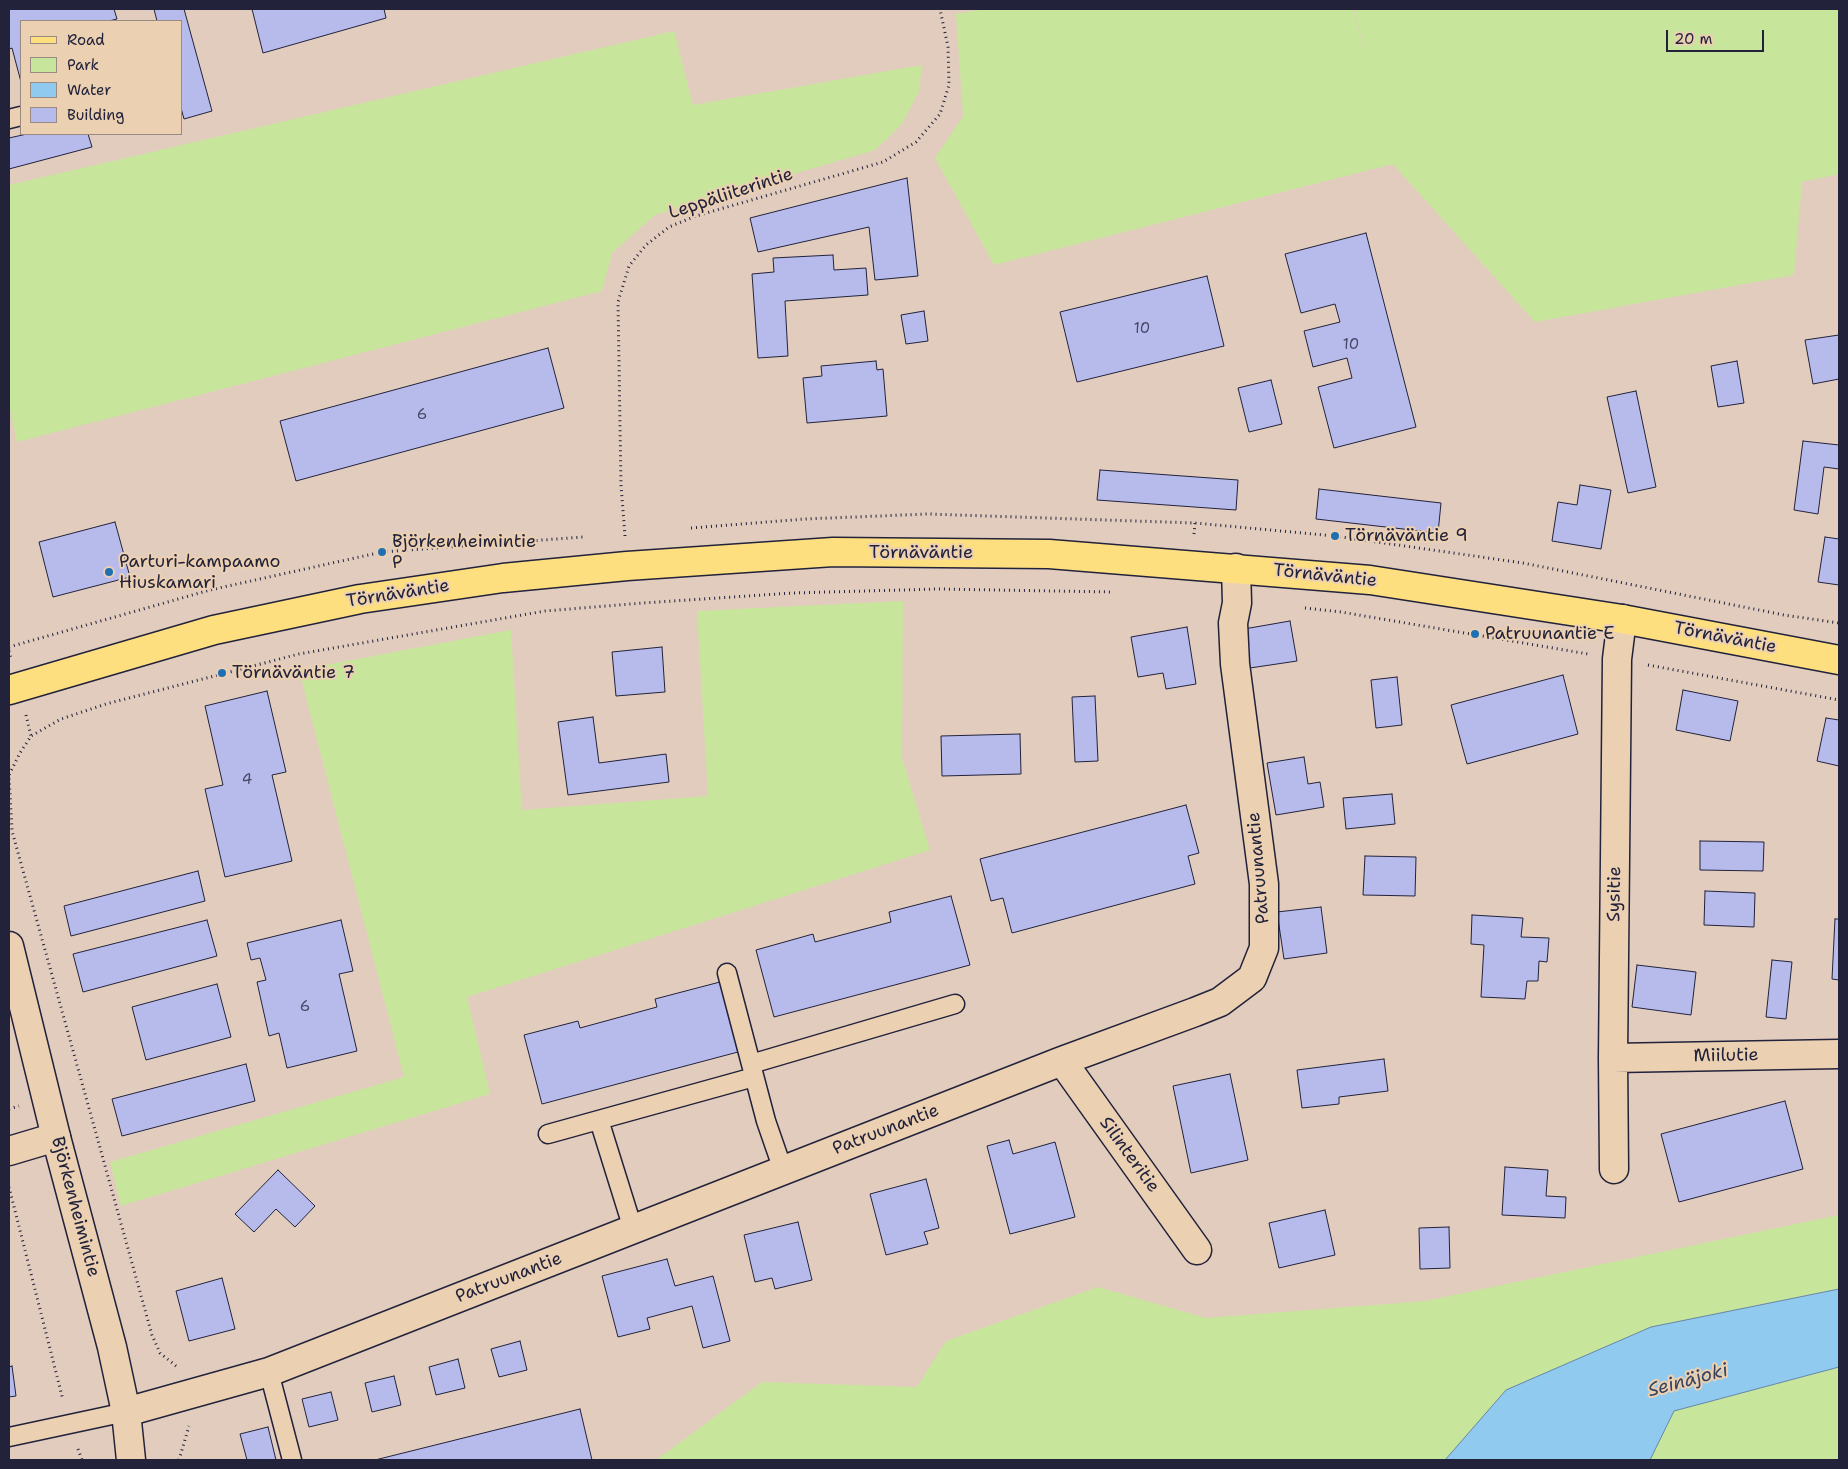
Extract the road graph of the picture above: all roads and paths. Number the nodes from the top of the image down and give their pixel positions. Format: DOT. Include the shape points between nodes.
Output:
graph roads {
  1 [pos="940,9"];
  2 [pos="627,566"];
  3 [pos="1236,568"];
  4 [pos="1123,593"];
  5 [pos="1303,608"];
  6 [pos="1622,619"];
  7 [pos="1617,660"];
  8 [pos="1839,660"];
  9 [pos="9,690"];
  10 [pos="1839,700"];
  11 [pos="9,775"];
  12 [pos="9,951"];
  13 [pos="726,973"];
  14 [pos="954,1004"];
  15 [pos="1839,1054"];
  16 [pos="1613,1058"];
  17 [pos="1062,1061"];
  18 [pos="752,1070"];
  19 [pos="599,1120"];
  20 [pos="548,1134"];
  21 [pos="56,1137"];
  22 [pos="9,1151"];
  23 [pos="782,1170"];
  24 [pos="1614,1170"];
  25 [pos="9,1187"];
  26 [pos="633,1229"];
  27 [pos="1197,1250"];
  28 [pos="270,1372"];
  29 [pos="185,1396"];
  30 [pos="126,1412"];
  31 [pos="70,1425"];
  32 [pos="9,1437"];
  33 [pos="82,1460"];
  34 [pos="131,1460"];
  35 [pos="292,1460"];
  1 -- 2 [label="path, Leppäliiterintie" via="948,46 949,85 940,114 916,142 883,162 696,216 669,228 646,245 629,266 618,302 621,485"];
  2 -- 3 [label="main road, Törnäväntie" via="833,552 1049,554"];
  2 -- 9 [label="main road, Törnäväntie" via="503,578 360,599 214,630"];
  3 -- 6 [label="main road, Törnäväntie" via="1370,580"];
  3 -- 17 [label="street, Patruunantie" via="1235,664 1264,884 1264,948 1252,978 1220,1002"];
  4 -- 11 [label="path" via="938,589 792,593 545,612 299,654 106,704 61,719 31,736"];
  5 -- 7 [label="path"];
  6 -- 7 [label="street, Sysitie"];
  6 -- 8 [label="main road, Törnäväntie"];
  7 -- 10 [label="path"];
  7 -- 16 [label="street, Sysitie"];
  11 -- 29 [label="path" via="12,831 152,1335 160,1353 176,1366"];
  12 -- 21 [label="street, Björkenheimintie"];
  13 -- 18 [label="lane"];
  14 -- 18 [label="lane"];
  15 -- 16 [label="street, Miilutie"];
  16 -- 24 [label="street, Sysitie"];
  17 -- 23 [label="street, Patruunantie"];
  17 -- 27 [label="street, Silinteritie"];
  18 -- 19 [label="lane"];
  18 -- 23 [label="lane"];
  19 -- 20 [label="lane"];
  19 -- 26 [label="lane"];
  21 -- 22 [label="street"];
  21 -- 30 [label="street, Björkenheimintie"];
  23 -- 26 [label="street, Patruunantie"];
  25 -- 31 [label="path"];
  26 -- 28 [label="street, Patruunantie"];
  28 -- 29 [label="street, Patruunantie"];
  28 -- 35 [label="lane"];
  29 -- 30 [label="street, Patruunantie"];
  30 -- 31 [label="lane"];
  30 -- 34 [label="street, Björkenheimintie"];
  31 -- 32 [label="lane"];
  31 -- 33 [label="path"];
}
